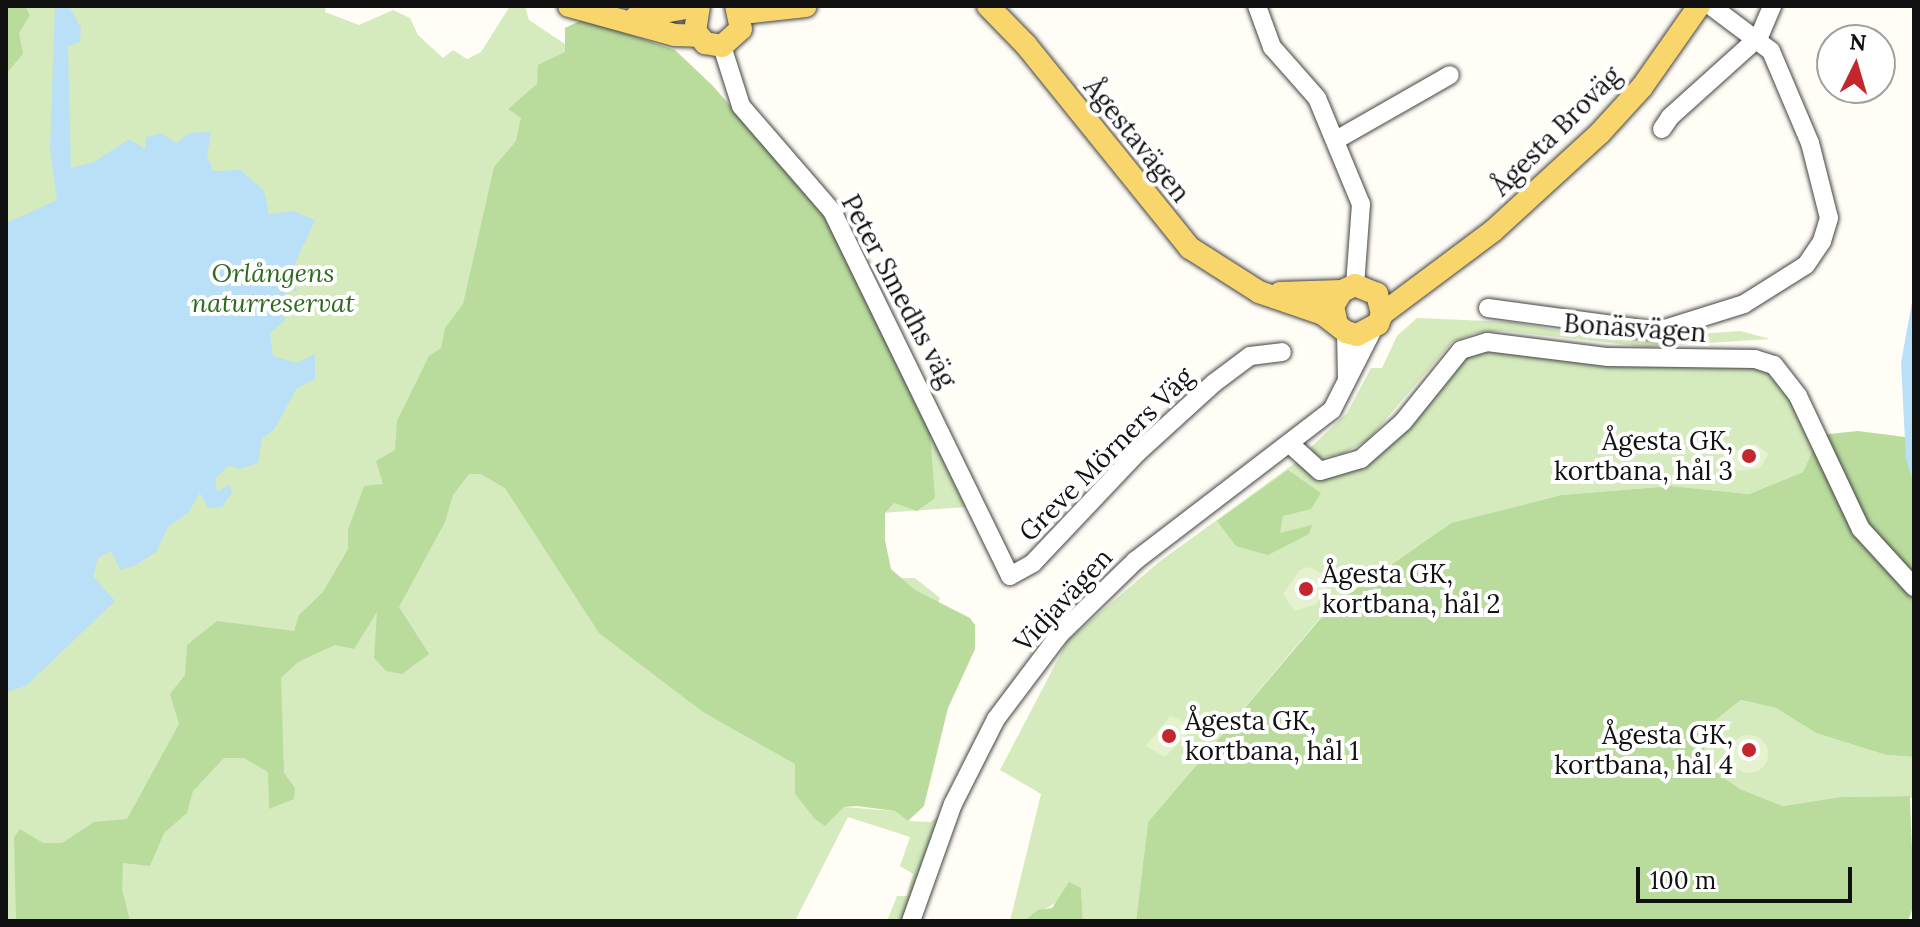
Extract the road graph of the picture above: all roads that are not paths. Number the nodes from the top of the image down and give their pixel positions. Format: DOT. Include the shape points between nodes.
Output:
graph roads {
  1 [pos="569,6"];
  2 [pos="698,6"];
  3 [pos="988,6"];
  4 [pos="1257,6"];
  5 [pos="1699,6"];
  6 [pos="1711,6"];
  7 [pos="1772,6"];
  8 [pos="797,8"];
  9 [pos="738,14"];
  10 [pos="623,18"];
  11 [pos="698,36"];
  12 [pos="1759,37"];
  13 [pos="722,46"];
  14 [pos="1450,75"];
  15 [pos="1662,129"];
  16 [pos="1336,140"];
  17 [pos="1431,275"];
  18 [pos="1355,288"];
  19 [pos="1259,292"];
  20 [pos="1488,308"];
  21 [pos="1377,322"];
  22 [pos="1341,328"];
  23 [pos="1282,352"];
  24 [pos="1346,387"];
  25 [pos="1290,444"];
  26 [pos="1010,576"];
  27 [pos="1914,587"];
  28 [pos="911,921"];
  1 -- 10 [label="main road"];
  2 -- 10 [label="main road" via="674,14"];
  2 -- 11 [label="main road"];
  3 -- 19 [label="main road, Ågestavägen" via="1026,45 1190,248"];
  4 -- 16 [label="street" via="1272,47 1317,98"];
  5 -- 17 [label="main road, Ågesta Broväg" via="1642,87 1600,133 1493,231"];
  6 -- 12 [label="street"];
  7 -- 12 [label="street"];
  8 -- 9 [label="main road" via="755,29"];
  9 -- 13 [label="main road"];
  10 -- 11 [label="main road" via="675,35"];
  11 -- 13 [label="main road"];
  12 -- 15 [label="street"];
  12 -- 20 [label="street" via="1771,51 1823,181 1829,218 1806,265 1744,304 1658,331"];
  13 -- 26 [label="street, Peter Smedhs väg" via="741,106 832,211"];
  14 -- 16 [label="street"];
  16 -- 18 [label="street" via="1361,204"];
  17 -- 18 [label="main road, Ågesta Broväg"];
  17 -- 21 [label="main road, Ågesta Broväg"];
  18 -- 19 [label="main road"];
  18 -- 21 [label="main road" via="1377,294"];
  18 -- 22 [label="main road" via="1333,306"];
  19 -- 22 [label="main road, Ågestavägen" via="1323,314"];
  21 -- 22 [label="main road"];
  21 -- 24 [label="street, Vidjavägen"];
  22 -- 24 [label="street"];
  23 -- 26 [label="street, Greve Mörners Väg" via="1250,356 1214,383 1137,453 1033,563"];
  24 -- 25 [label="street, Vidjavägen" via="1332,410"];
  25 -- 27 [label="street, Bonäsvägen" via="1320,471 1361,459 1403,422 1461,350 1487,342 1608,357 1755,359 1774,365 1798,396 1861,529"];
  25 -- 28 [label="street, Vidjavägen" via="1135,561 1060,634 996,719 953,804"];
}
